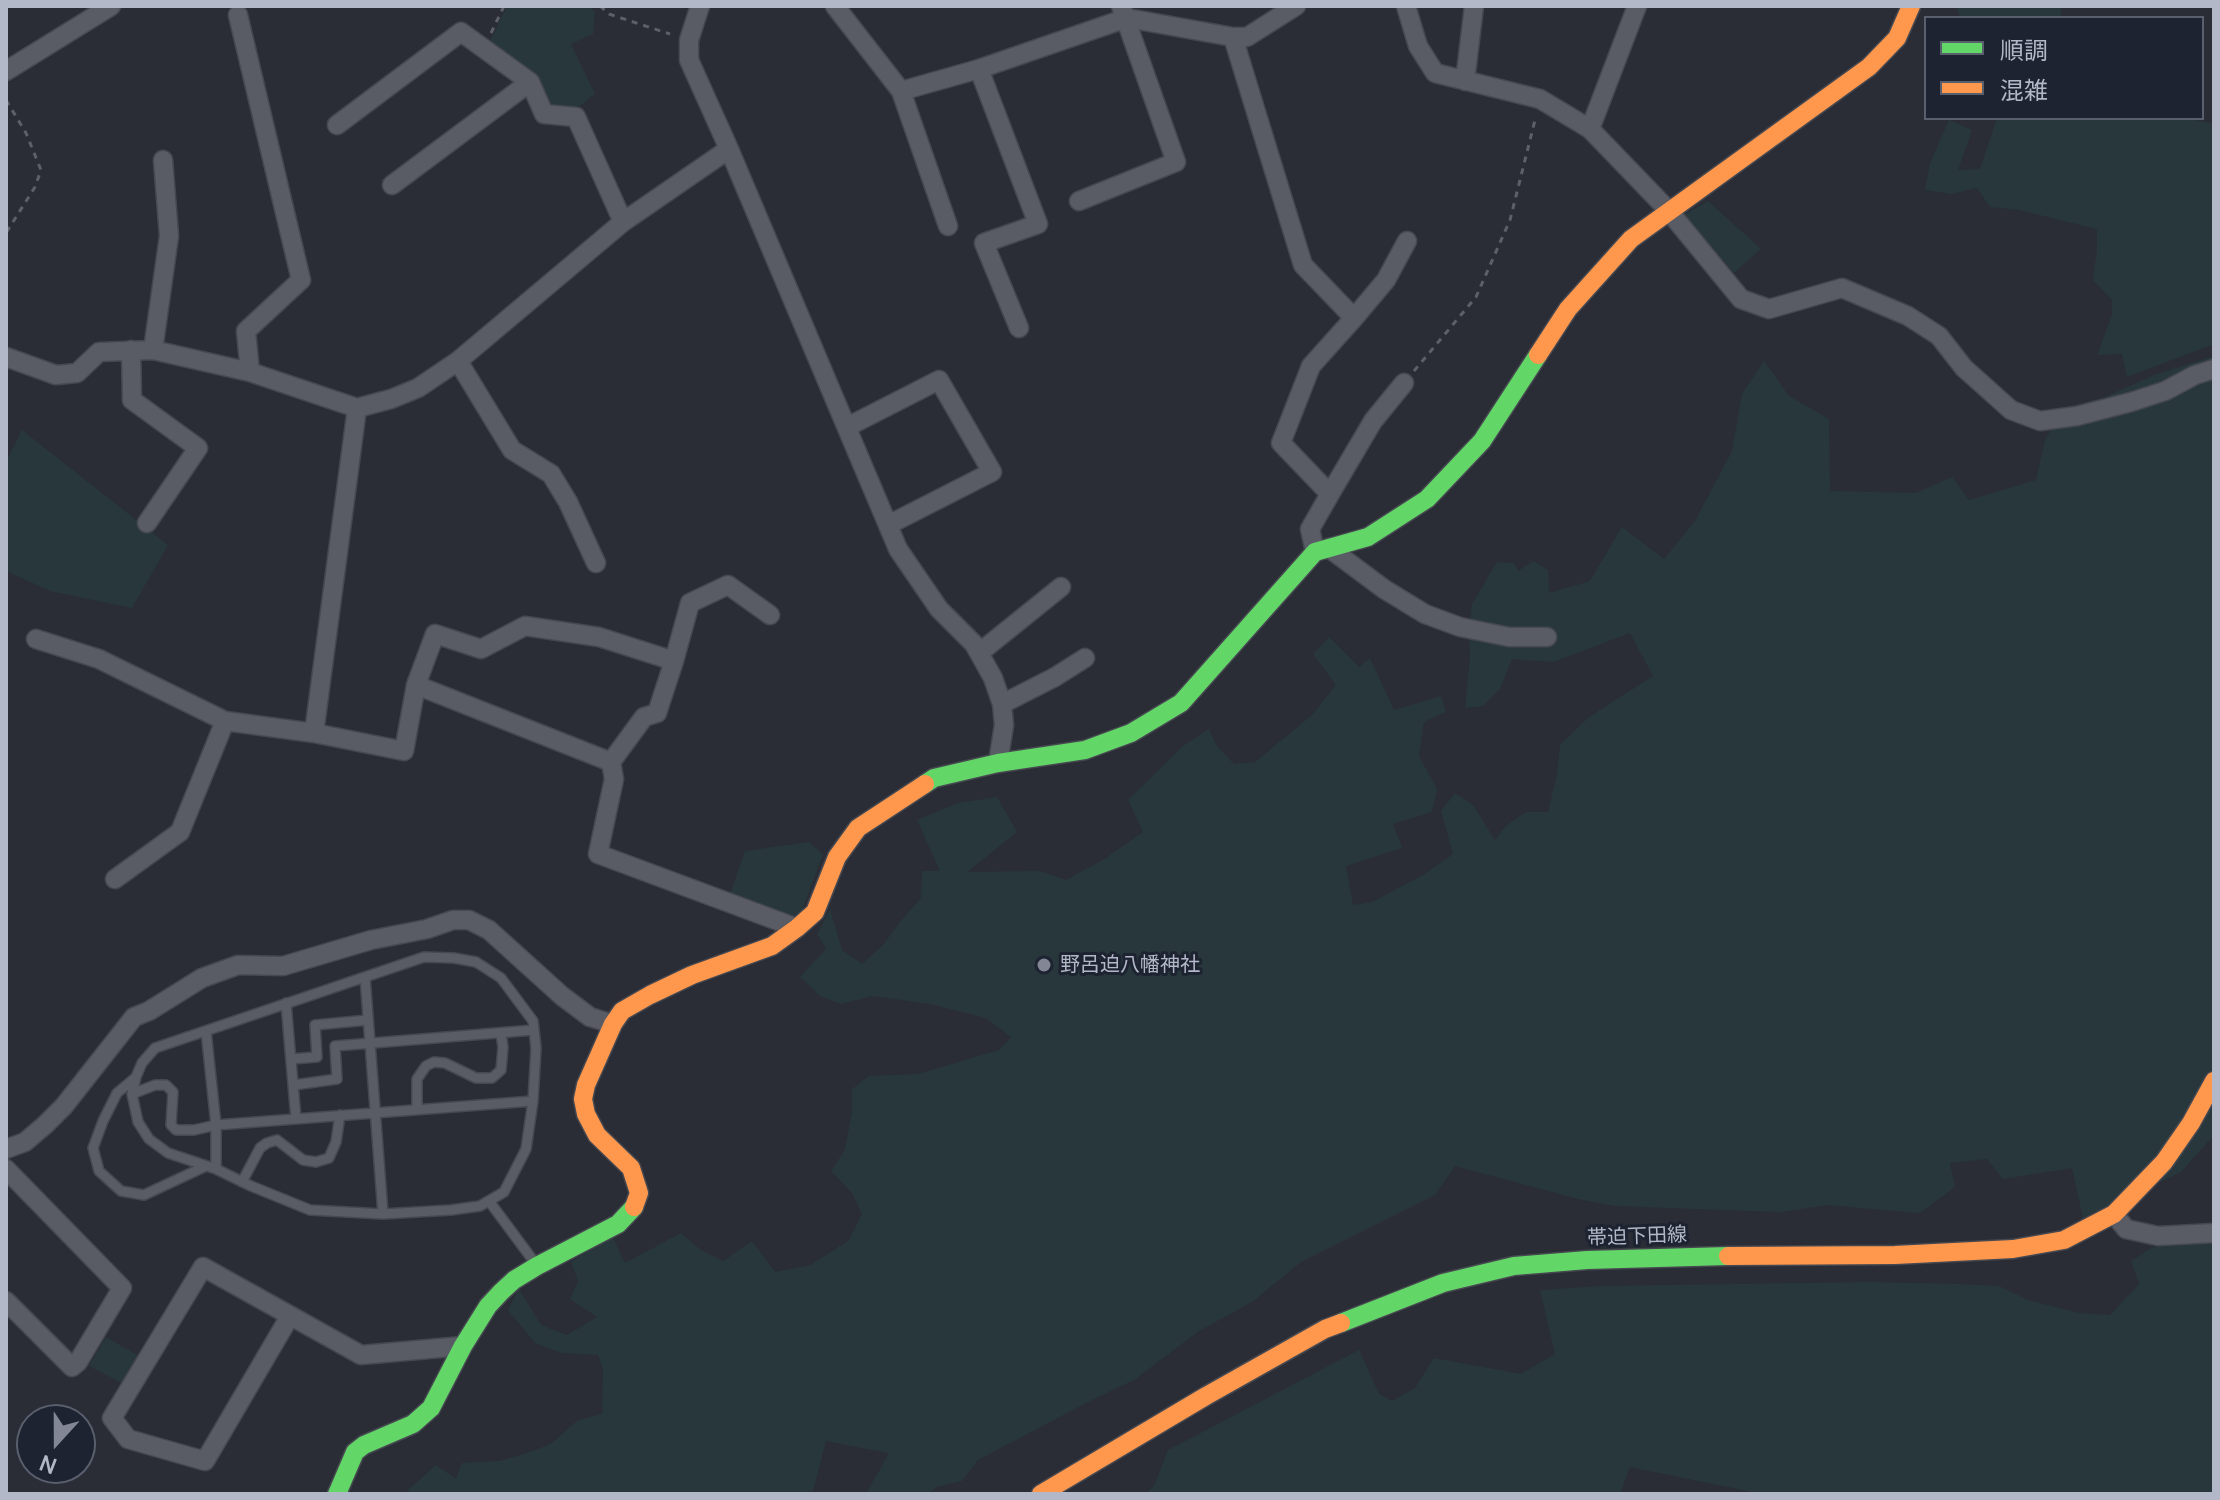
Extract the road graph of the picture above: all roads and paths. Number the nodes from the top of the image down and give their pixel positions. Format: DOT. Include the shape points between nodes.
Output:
graph roads {
  1 [pos="111,6"];
  2 [pos="504,6"];
  3 [pos="600,6"];
  4 [pos="700,6"];
  5 [pos="835,6"];
  6 [pos="1296,6"];
  7 [pos="1406,6"];
  8 [pos="1474,6"];
  9 [pos="1637,6"];
  10 [pos="1911,6"];
  11 [pos="1124,12"];
  12 [pos="238,15"];
  13 [pos="1233,37"];
  14 [pos="689,40"];
  15 [pos="484,47"];
  16 [pos="979,69"];
  17 [pos="6,71"];
  18 [pos="1465,81"];
  19 [pos="530,82"];
  20 [pos="901,91"];
  21 [pos="1540,99"];
  22 [pos="6,100"];
  23 [pos="337,125"];
  24 [pos="1590,129"];
  25 [pos="729,149"];
  26 [pos="163,160"];
  27 [pos="392,185"];
  28 [pos="1079,201"];
  29 [pos="1668,210"];
  30 [pos="623,222"];
  31 [pos="948,226"];
  32 [pos="6,233"];
  33 [pos="1407,241"];
  34 [pos="1354,318"];
  35 [pos="1019,328"];
  36 [pos="131,350"];
  37 [pos="153,350"];
  38 [pos="6,357"];
  39 [pos="458,361"];
  40 [pos="2214,369"];
  41 [pos="250,372"];
  42 [pos="1404,383"];
  43 [pos="357,408"];
  44 [pos="847,427"];
  45 [pos="1330,494"];
  46 [pos="147,523"];
  47 [pos="888,525"];
  48 [pos="1322,550"];
  49 [pos="596,563"];
  50 [pos="1061,587"];
  51 [pos="770,615"];
  52 [pos="1547,637"];
  53 [pos="36,639"];
  54 [pos="979,653"];
  55 [pos="1085,658"];
  56 [pos="674,661"];
  57 [pos="416,685"];
  58 [pos="1002,704"];
  59 [pos="225,721"];
  60 [pos="314,733"];
  61 [pos="611,762"];
  62 [pos="998,763"];
  63 [pos="115,879"];
  64 [pos="797,928"];
  65 [pos="365,977"];
  66 [pos="286,1003"];
  67 [pos="368,1020"];
  68 [pos="613,1024"];
  69 [pos="534,1030"];
  70 [pos="206,1031"];
  71 [pos="501,1034"];
  72 [pos="370,1042"];
  73 [pos="291,1059"];
  74 [pos="136,1077"];
  75 [pos="2214,1081"];
  76 [pos="294,1085"];
  77 [pos="132,1094"];
  78 [pos="533,1101"];
  79 [pos="417,1109"];
  80 [pos="375,1112"];
  81 [pos="340,1115"];
  82 [pos="296,1119"];
  83 [pos="216,1125"];
  84 [pos="6,1149"];
  85 [pos="206,1166"];
  86 [pos="6,1169"];
  87 [pos="216,1169"];
  88 [pos="242,1182"];
  89 [pos="489,1201"];
  90 [pos="383,1214"];
  91 [pos="2114,1214"];
  92 [pos="2214,1233"];
  93 [pos="537,1266"];
  94 [pos="6,1301"];
  95 [pos="290,1316"];
  96 [pos="463,1346"];
  97 [pos="337,1494"];
  98 [pos="1041,1494"];
  1 -- 17 [label="street"];
  2 -- 15 [label="path"];
  3 -- 14 [label="path" via="609,14"];
  4 -- 14 [label="street"];
  5 -- 20 [label="street"];
  6 -- 13 [label="street" via="1247,37"];
  7 -- 18 [label="street" via="1418,46 1435,73"];
  8 -- 18 [label="street"];
  9 -- 24 [label="street"];
  10 -- 29 [label="street" via="1897,38 1869,67"];
  11 -- 13 [label="street"];
  11 -- 16 [label="street"];
  11 -- 28 [label="street" via="1176,162"];
  12 -- 41 [label="street" via="301,280 246,331"];
  13 -- 34 [label="street" via="1303,265"];
  14 -- 25 [label="street" via="689,60"];
  15 -- 19 [label="street"];
  15 -- 23 [label="street" via="461,32"];
  16 -- 20 [label="street"];
  16 -- 35 [label="street" via="1038,224 984,243"];
  18 -- 21 [label="street"];
  19 -- 27 [label="street"];
  19 -- 30 [label="street" via="544,114 576,117"];
  20 -- 31 [label="street"];
  21 -- 24 [label="street"];
  21 -- 42 [label="path" via="1510,220 1476,297"];
  22 -- 32 [label="path" via="41,170"];
  24 -- 29 [label="street"];
  25 -- 30 [label="street"];
  25 -- 44 [label="street"];
  26 -- 37 [label="street" via="169,236"];
  29 -- 40 [label="street" via="1741,299 1769,309 1842,288 1908,316 1939,336 1964,368 2011,410 2031,419 2091,413 2165,391"];
  29 -- 48 [label="street" via="1631,239 1568,309 1482,441 1427,499 1368,537"];
  30 -- 39 [label="street"];
  33 -- 34 [label="street" via="1386,280"];
  34 -- 45 [label="street" via="1311,366 1281,443"];
  36 -- 37 [label="street"];
  36 -- 38 [label="street" via="99,352 77,373 56,375"];
  36 -- 46 [label="street" via="132,400 198,448"];
  37 -- 41 [label="street"];
  39 -- 43 [label="street" via="418,388"];
  39 -- 49 [label="street" via="512,450 551,474"];
  41 -- 43 [label="street"];
  42 -- 45 [label="street" via="1373,421"];
  43 -- 60 [label="street"];
  44 -- 47 [label="street"];
  44 -- 47 [label="street" via="939,380 992,472"];
  45 -- 48 [label="street" via="1310,529"];
  47 -- 54 [label="street" via="939,609"];
  48 -- 52 [label="street" via="1425,614 1509,637"];
  48 -- 62 [label="street" via="1181,703 1131,733 1085,750"];
  50 -- 54 [label="street"];
  51 -- 56 [label="street" via="728,585 690,603"];
  53 -- 59 [label="street" via="99,659"];
  54 -- 58 [label="street"];
  55 -- 58 [label="street"];
  56 -- 57 [label="street" via="599,637 525,626 481,649 435,634"];
  56 -- 61 [label="street" via="657,713 644,717"];
  57 -- 60 [label="street" via="404,751"];
  57 -- 61 [label="street"];
  58 -- 62 [label="street"];
  59 -- 60 [label="street"];
  59 -- 63 [label="street" via="180,832"];
  61 -- 64 [label="street" via="614,779 598,854"];
  62 -- 64 [label="street" via="934,778 858,828 837,857 815,912"];
  64 -- 68 [label="street" via="772,946 650,995 622,1011"];
  65 -- 66 [label="lane"];
  65 -- 67 [label="lane"];
  65 -- 69 [label="lane" via="424,957 476,962 501,978"];
  66 -- 70 [label="lane"];
  66 -- 73 [label="lane"];
  67 -- 72 [label="lane"];
  67 -- 73 [label="lane" via="315,1025 317,1057"];
  68 -- 84 [label="street" via="590,1017 562,996 489,930 469,920 453,920 283,966 238,965 202,978 134,1017 64,1106 25,1142"];
  68 -- 93 [label="street" via="583,1099 597,1135 631,1168 639,1193 635,1206 618,1224"];
  69 -- 71 [label="lane"];
  69 -- 78 [label="lane"];
  70 -- 74 [label="lane" via="155,1048"];
  70 -- 83 [label="lane"];
  71 -- 72 [label="lane"];
  71 -- 79 [label="lane" via="501,1070 492,1078 476,1078 434,1062 417,1079"];
  72 -- 76 [label="lane" via="335,1046 337,1079"];
  72 -- 80 [label="lane"];
  73 -- 76 [label="lane"];
  74 -- 77 [label="lane"];
  74 -- 85 [label="lane" via="117,1093 98,1134 93,1148 99,1171 121,1191 144,1195"];
  75 -- 91 [label="street, 帯迫下田線" via="2164,1162"];
  76 -- 82 [label="lane"];
  77 -- 83 [label="lane" via="166,1085 173,1092 171,1125 176,1130"];
  77 -- 85 [label="lane" via="138,1122 149,1139 168,1153"];
  78 -- 79 [label="lane"];
  78 -- 89 [label="lane" via="526,1149 504,1192"];
  79 -- 80 [label="lane"];
  80 -- 81 [label="lane"];
  80 -- 90 [label="lane"];
  81 -- 82 [label="lane"];
  81 -- 88 [label="lane" via="329,1158 303,1160 277,1140 260,1148"];
  82 -- 83 [label="lane"];
  83 -- 87 [label="lane"];
  85 -- 87 [label="lane"];
  86 -- 94 [label="street" via="122,1288 72,1367"];
  87 -- 88 [label="lane"];
  88 -- 90 [label="lane" via="310,1210"];
  89 -- 90 [label="lane" via="451,1210"];
  89 -- 93 [label="lane"];
  91 -- 92 [label="street" via="2126,1229 2158,1236"];
  91 -- 98 [label="street, 帯迫下田線" via="2064,1240 2013,1249 1587,1260 1514,1266 1443,1283 1325,1329"];
  93 -- 96 [label="street" via="488,1306"];
  95 -- 95 [label="street" via="203,1267 112,1418 128,1439 205,1461"];
  95 -- 96 [label="street" via="361,1355"];
  96 -- 97 [label="street" via="431,1408 413,1424 355,1452"];
}
